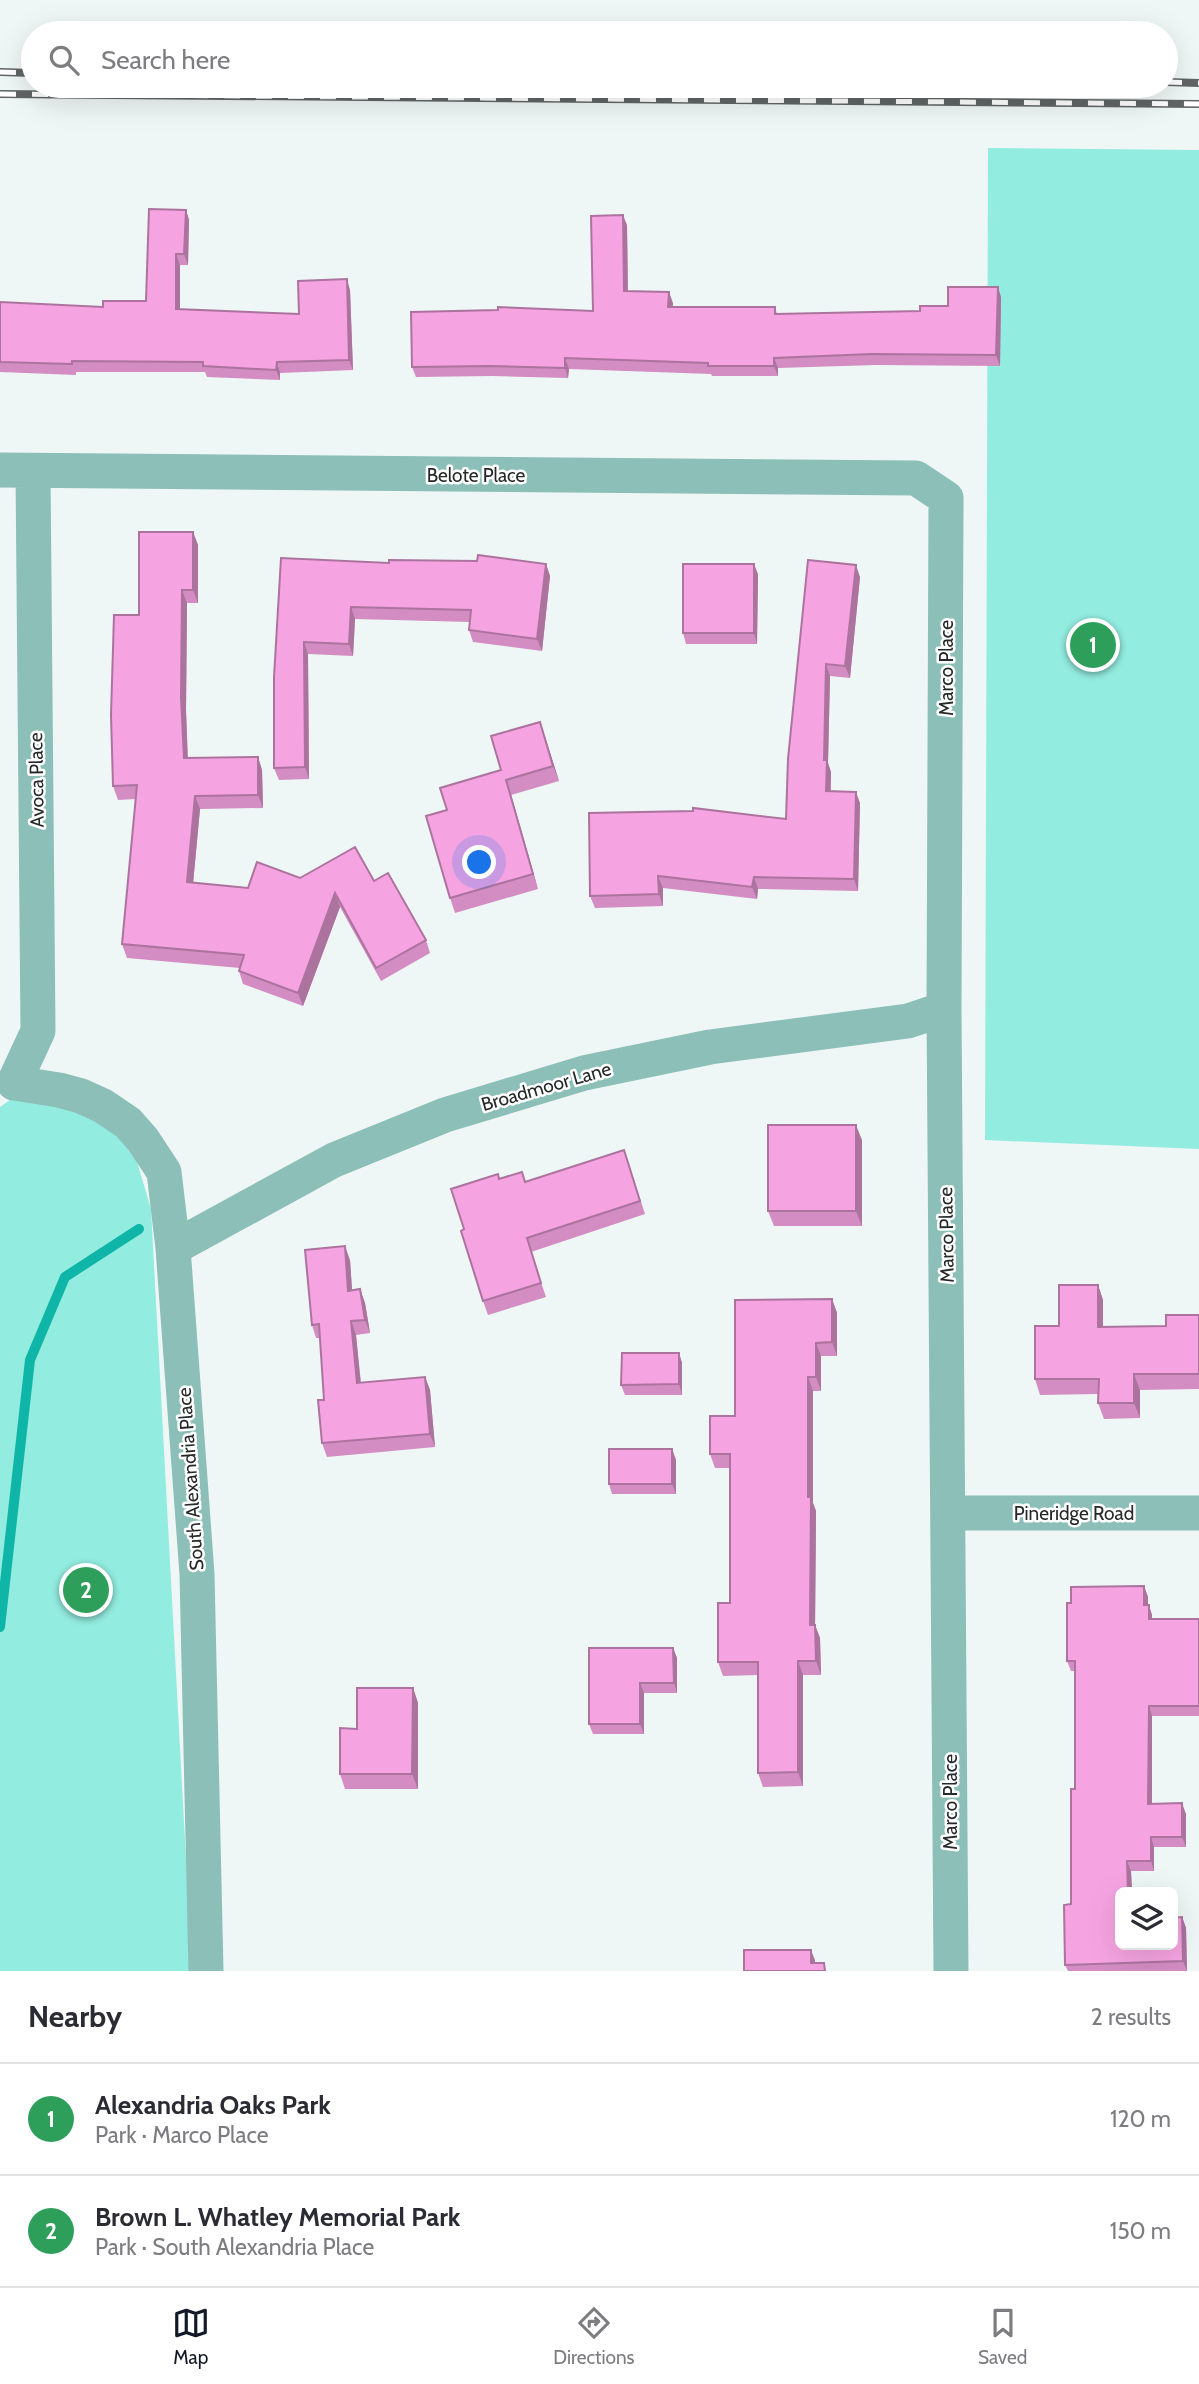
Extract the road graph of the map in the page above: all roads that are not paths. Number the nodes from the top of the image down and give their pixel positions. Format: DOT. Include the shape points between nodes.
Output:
graph roads {
  1 [pos="16,471"];
  2 [pos="946,498"];
  3 [pos="944,1009"];
  4 [pos="7,1088"];
  5 [pos="173,1248"];
  6 [pos="949,1513"];
  7 [pos="1199,1513"];
  8 [pos="206,1971"];
  9 [pos="951,1971"];
  1 -- 2 [label="street, Belote Place" via="916,478"];
  1 -- 4 [label="street, Avoca Place" via="38,1031"];
  2 -- 3 [label="street, Marco Place"];
  3 -- 5 [label="street, Broadmoor Lane" via="908,1021 710,1047 583,1073 445,1115 334,1160"];
  3 -- 6 [label="street, Marco Place"];
  4 -- 5 [label="street, South Alexandria Place" via="81,1096 128,1123 164,1172"];
  5 -- 8 [label="street, South Alexandria Place" via="197,1574"];
  6 -- 7 [label="street, Pineridge Road"];
  6 -- 9 [label="street, Marco Place"];
}
